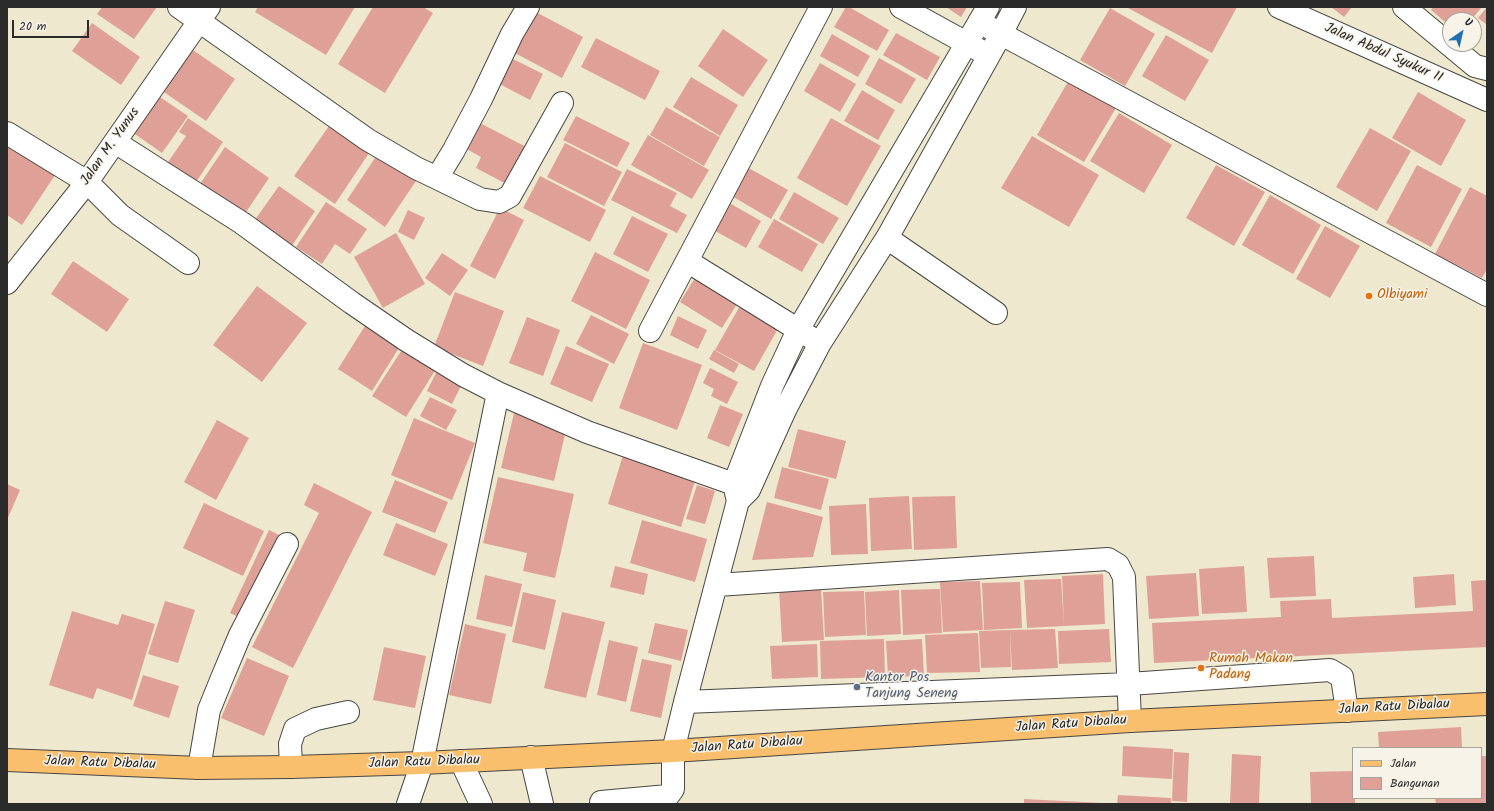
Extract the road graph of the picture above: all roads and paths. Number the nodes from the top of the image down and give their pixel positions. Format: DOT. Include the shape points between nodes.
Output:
graph roads {
  1 [pos="179,7"];
  2 [pos="528,7"];
  3 [pos="821,7"];
  4 [pos="901,7"];
  5 [pos="1015,7"];
  6 [pos="1278,7"];
  7 [pos="1412,9"];
  8 [pos="205,14"];
  9 [pos="983,15"];
  10 [pos="1002,34"];
  11 [pos="1442,36"];
  12 [pos="967,43"];
  13 [pos="1456,52"];
  14 [pos="1459,52"];
  15 [pos="989,56"];
  16 [pos="1487,69"];
  17 [pos="1424,73"];
  18 [pos="1487,100"];
  19 [pos="562,103"];
  20 [pos="7,133"];
  21 [pos="115,142"];
  22 [pos="437,178"];
  23 [pos="87,182"];
  24 [pos="887,238"];
  25 [pos="687,261"];
  26 [pos="188,262"];
  27 [pos="7,283"];
  28 [pos="1487,295"];
  29 [pos="996,313"];
  30 [pos="798,330"];
  31 [pos="650,331"];
  32 [pos="820,344"];
  33 [pos="498,393"];
  34 [pos="740,491"];
  35 [pos="288,544"];
  36 [pos="717,585"];
  37 [pos="1129,684"];
  38 [pos="685,702"];
  39 [pos="1487,704"];
  40 [pos="1347,711"];
  41 [pos="348,712"];
  42 [pos="1130,721"];
  43 [pos="674,751"];
  44 [pos="531,757"];
  45 [pos="7,760"];
  46 [pos="461,761"];
  47 [pos="422,763"];
  48 [pos="291,767"];
  49 [pos="199,768"];
  50 [pos="601,802"];
  51 [pos="408,804"];
  52 [pos="481,804"];
  53 [pos="542,804"];
  1 -- 8 [label="street"];
  2 -- 22 [label="street" via="512,34 478,106"];
  3 -- 25 [label="street"];
  4 -- 12 [label="street"];
  5 -- 10 [label="street"];
  6 -- 17 [label="street, Jalan Abdul Syukur II"];
  7 -- 11 [label="street"];
  8 -- 21 [label="street, Jalan M. Yunus"];
  8 -- 22 [label="street" via="368,140"];
  9 -- 10 [label="street"];
  9 -- 12 [label="street"];
  10 -- 15 [label="street"];
  10 -- 28 [label="street"];
  12 -- 15 [label="street"];
  12 -- 30 [label="street"];
  13 -- 17 [label="street"];
  14 -- 16 [label="street" via="1475,66"];
  15 -- 24 [label="street"];
  17 -- 18 [label="street, Jalan Abdul Syukur II"];
  19 -- 22 [label="street" via="510,196 500,202 480,199"];
  20 -- 23 [label="street"];
  21 -- 23 [label="street, Jalan M. Yunus"];
  21 -- 33 [label="street" via="242,223 406,340"];
  23 -- 26 [label="street" via="120,215"];
  23 -- 27 [label="street, Jalan M. Yunus"];
  24 -- 29 [label="street"];
  24 -- 32 [label="street"];
  25 -- 30 [label="street"];
  25 -- 31 [label="street"];
  30 -- 32 [label="street"];
  30 -- 34 [label="street" via="772,386"];
  32 -- 34 [label="street"];
  33 -- 34 [label="street" via="587,432"];
  33 -- 47 [label="street"];
  34 -- 36 [label="street"];
  35 -- 49 [label="street" via="240,635 209,710"];
  36 -- 37 [label="street" via="1108,559 1118,565 1124,577"];
  36 -- 38 [label="street"];
  37 -- 38 [label="street"];
  37 -- 40 [label="street" via="1330,670 1342,676"];
  37 -- 42 [label="street"];
  38 -- 43 [label="street"];
  39 -- 40 [label="main road, Jalan Ratu Dibalau"];
  40 -- 42 [label="main road, Jalan Ratu Dibalau"];
  41 -- 48 [label="street" via="316,719 295,729 290,744"];
  42 -- 43 [label="main road, Jalan Ratu Dibalau"];
  43 -- 44 [label="main road, Jalan Ratu Dibalau"];
  43 -- 50 [label="street" via="673,789 668,796"];
  44 -- 46 [label="main road, Jalan Ratu Dibalau"];
  44 -- 53 [label="street"];
  45 -- 49 [label="main road, Jalan Ratu Dibalau"];
  46 -- 47 [label="main road, Jalan Ratu Dibalau"];
  46 -- 52 [label="street"];
  47 -- 48 [label="main road, Jalan Ratu Dibalau"];
  47 -- 51 [label="street"];
  48 -- 49 [label="main road, Jalan Ratu Dibalau"];
}
